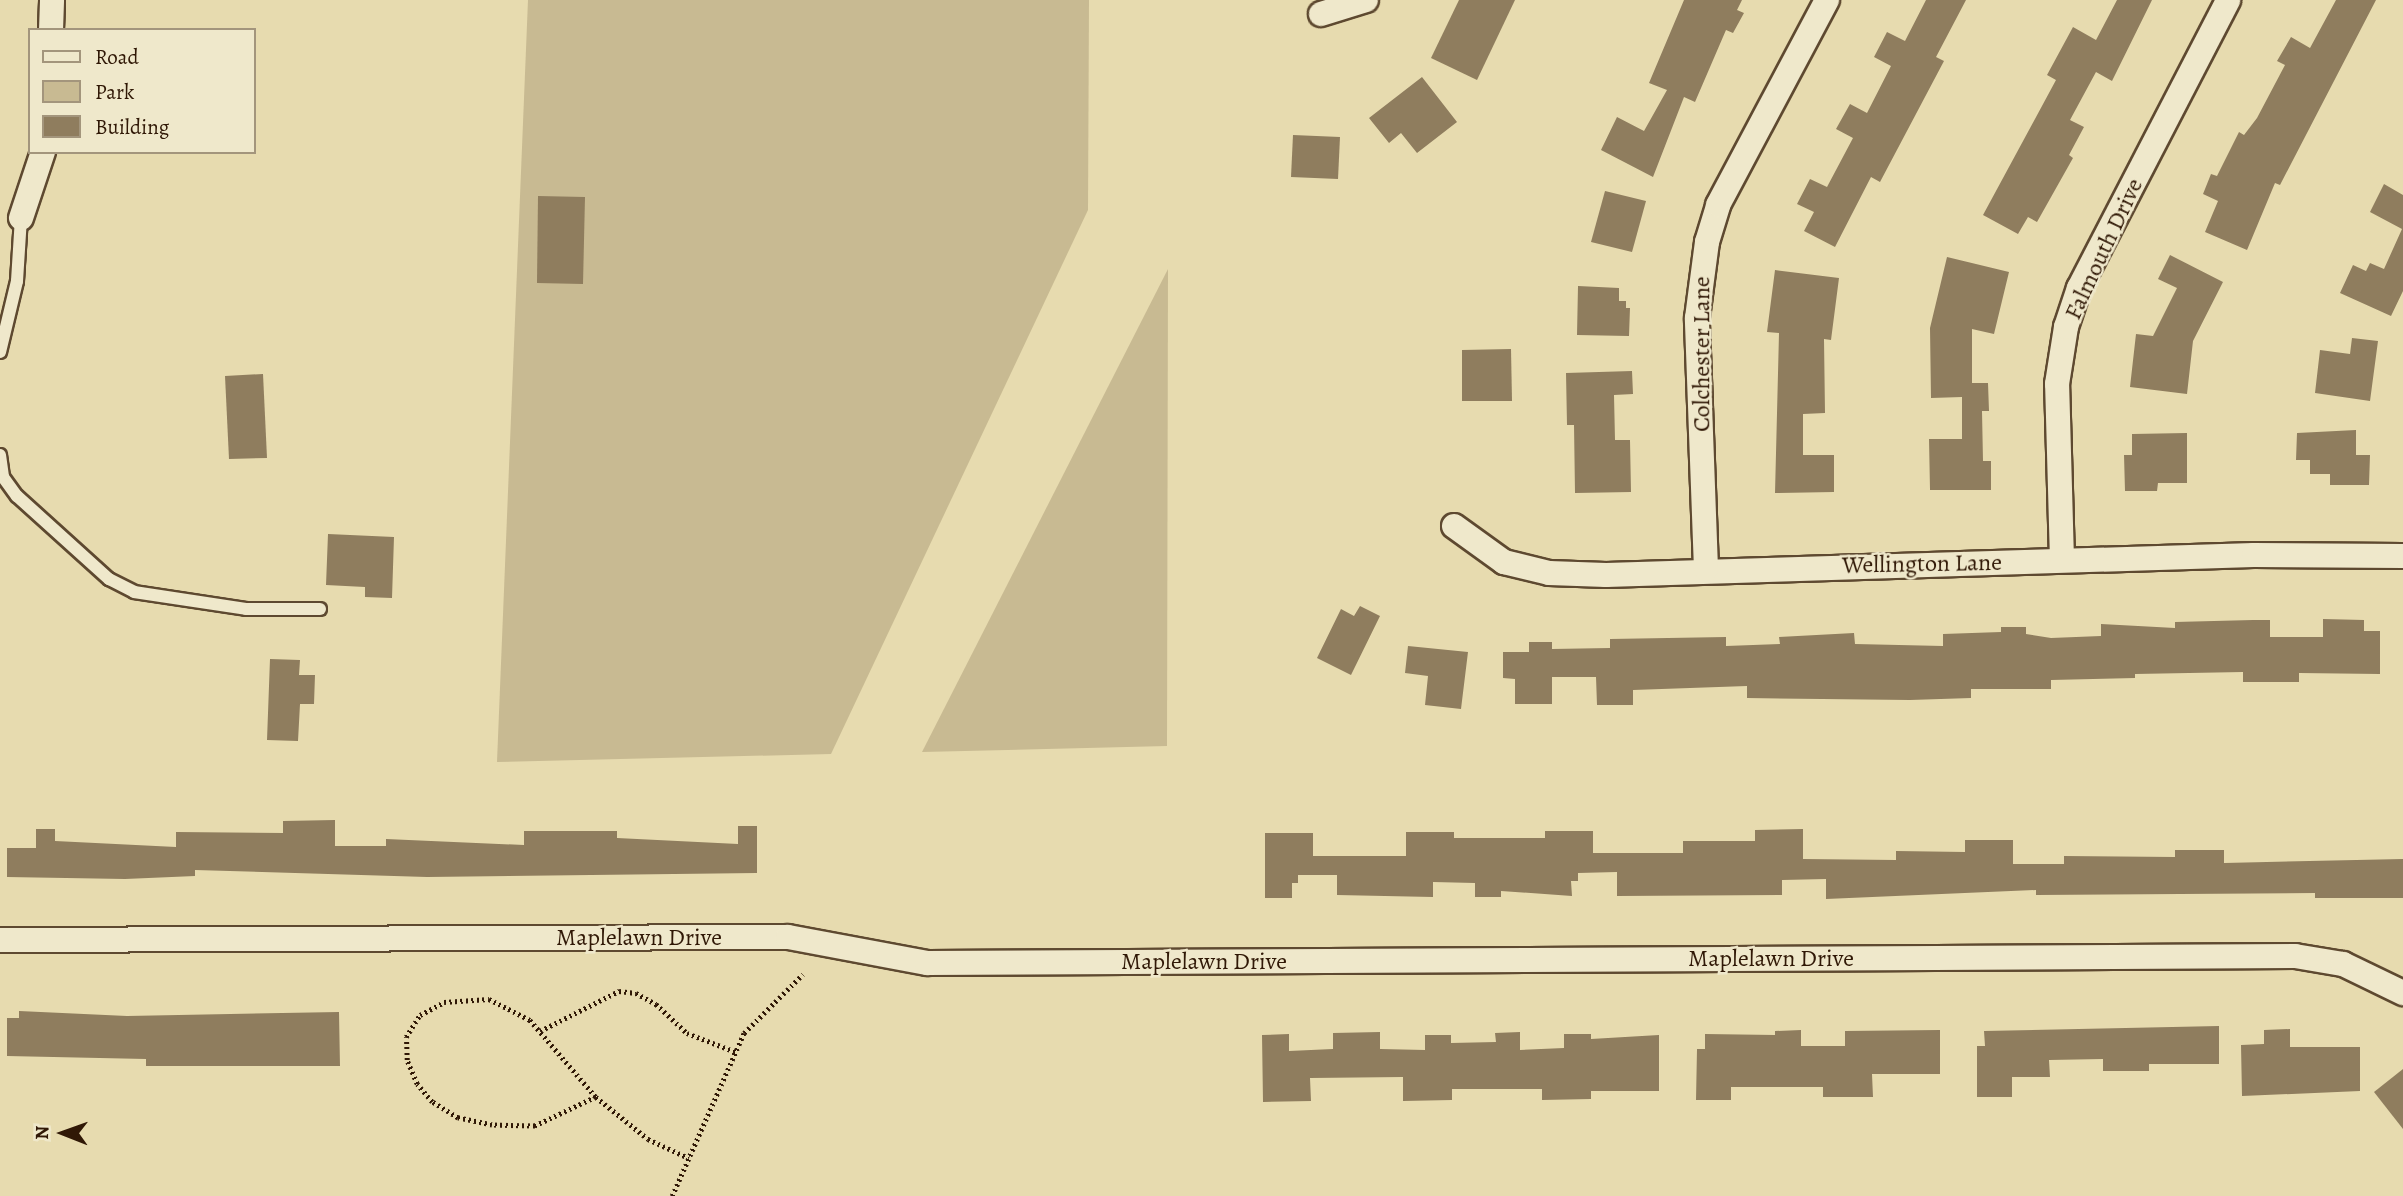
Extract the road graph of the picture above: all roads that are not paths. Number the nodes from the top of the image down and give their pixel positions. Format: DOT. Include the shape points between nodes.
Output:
graph roads {
  1 [pos="52,0"];
  2 [pos="1366,0"];
  3 [pos="1827,0"];
  4 [pos="2228,0"];
  5 [pos="1321,14"];
  6 [pos="51,28"];
  7 [pos="42,154"];
  8 [pos="21,218"];
  9 [pos="0,352"];
  10 [pos="0,455"];
  11 [pos="1454,526"];
  12 [pos="2403,556"];
  13 [pos="2062,560"];
  14 [pos="1706,569"];
  15 [pos="320,609"];
  16 [pos="0,940"];
  17 [pos="2403,993"];
  1 -- 6 [label="street"];
  2 -- 5 [label="street"];
  3 -- 14 [label="street, Colchester Lane" via="1718,205 1707,242 1697,318"];
  4 -- 13 [label="street, Falmouth Drive" via="2079,288 2066,327 2057,384"];
  7 -- 8 [label="street"];
  8 -- 9 [label="lane" via="17,281"];
  10 -- 15 [label="lane" via="3,477 17,496 100,572 134,592 246,609"];
  11 -- 14 [label="street, Wellington Lane" via="1504,562 1549,573"];
  12 -- 13 [label="street, Wellington Lane"];
  13 -- 14 [label="street, Wellington Lane"];
  16 -- 17 [label="street, Maplelawn Drive" via="788,937 927,963 2295,956 2343,964"];
}
